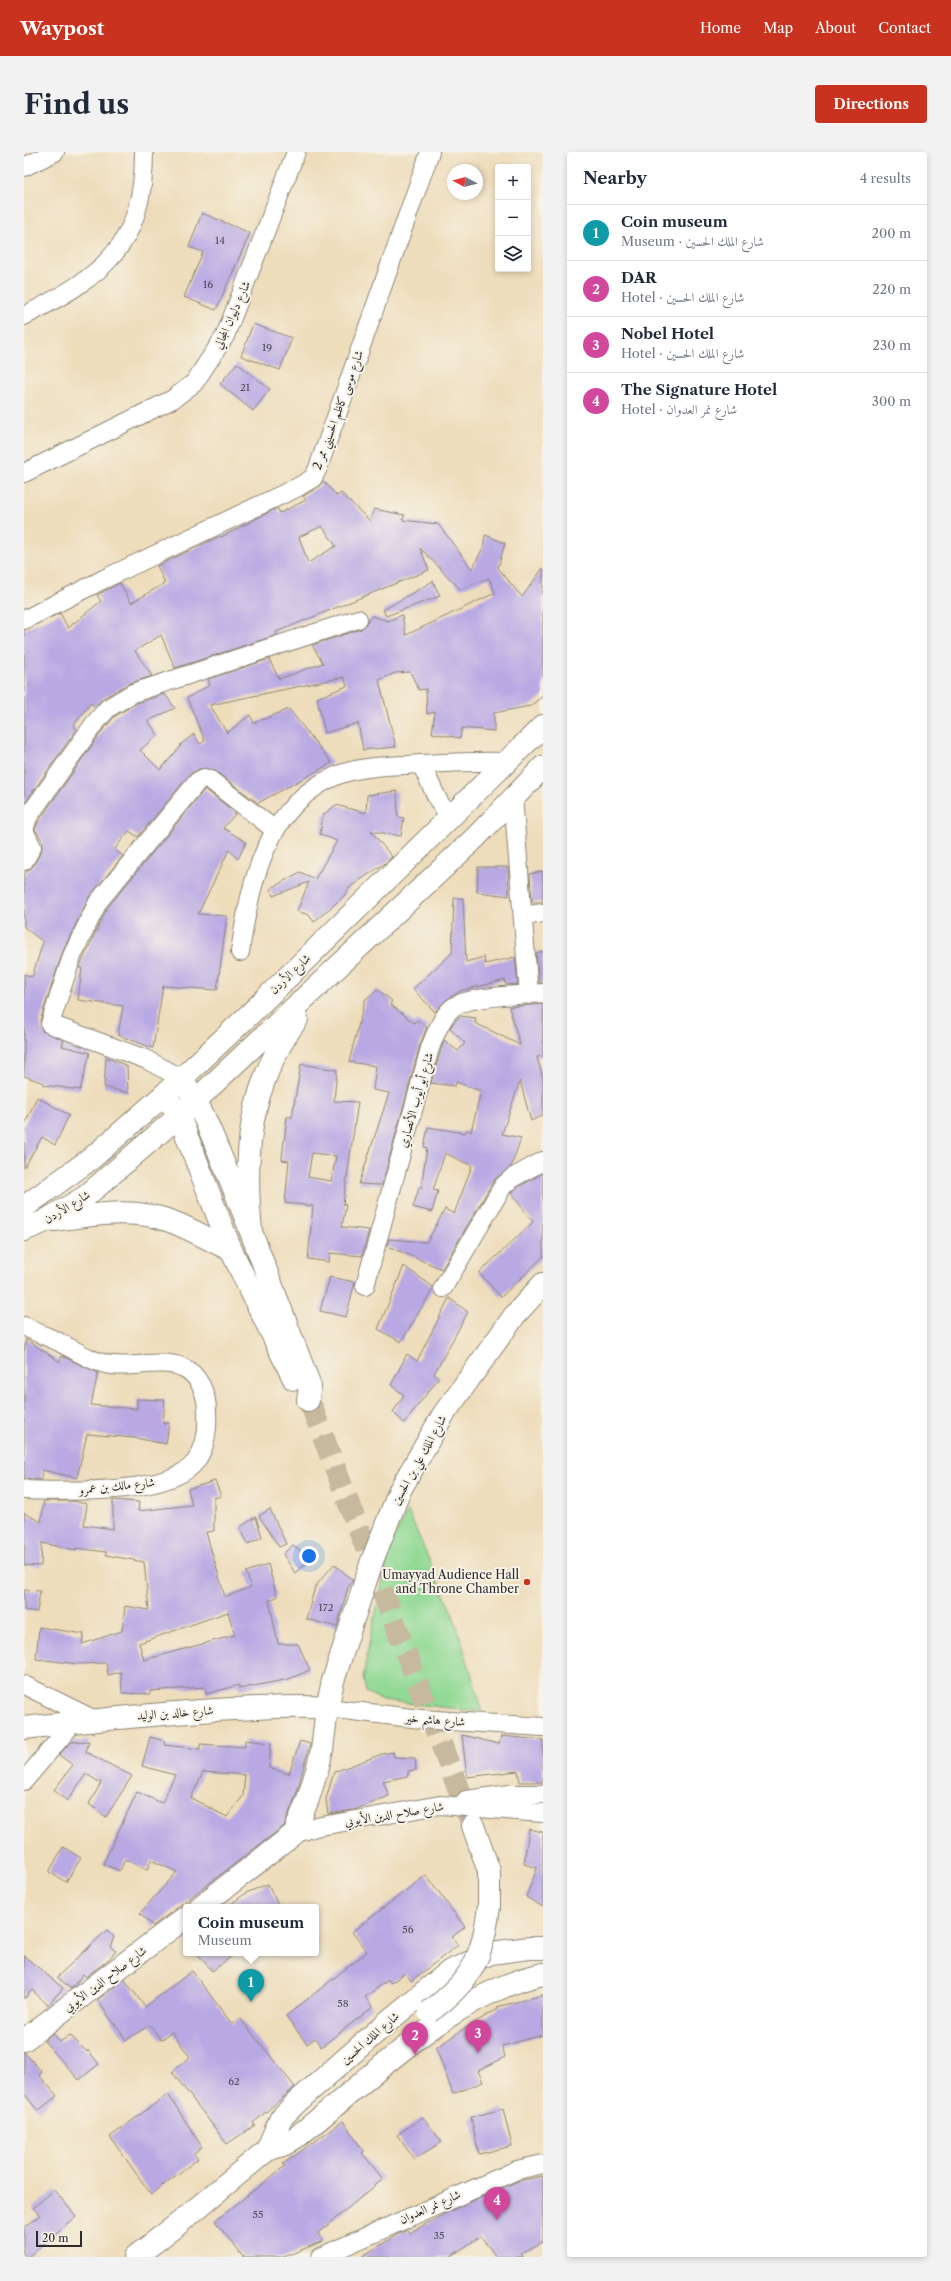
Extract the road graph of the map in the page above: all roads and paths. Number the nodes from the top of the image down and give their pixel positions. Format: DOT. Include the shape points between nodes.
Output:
graph roads {
  1 [pos="55,152"];
  2 [pos="144,152"];
  3 [pos="296,152"];
  4 [pos="430,152"];
  5 [pos="24,167"];
  6 [pos="24,316"];
  7 [pos="24,473"];
  8 [pos="358,619"];
  9 [pos="24,620"];
  10 [pos="543,726"];
  11 [pos="507,762"];
  12 [pos="421,764"];
  13 [pos="543,767"];
  14 [pos="514,797"];
  15 [pos="450,819"];
  16 [pos="275,830"];
  17 [pos="24,861"];
  18 [pos="543,913"];
  19 [pos="523,916"];
  20 [pos="240,952"];
  21 [pos="322,983"];
  22 [pos="536,994"];
  23 [pos="181,1078"];
  24 [pos="165,1094"];
  25 [pos="196,1100"];
  26 [pos="179,1116"];
  27 [pos="543,1161"];
  28 [pos="24,1206"];
  29 [pos="34,1226"];
  30 [pos="251,1230"];
  31 [pos="231,1250"];
  32 [pos="543,1284"];
  33 [pos="365,1286"];
  34 [pos="442,1288"];
  35 [pos="24,1326"];
  36 [pos="24,1490"];
  37 [pos="24,1685"];
  38 [pos="327,1708"];
  39 [pos="83,1721"];
  40 [pos="543,1727"];
  41 [pos="24,1728"];
  42 [pos="24,1779"];
  43 [pos="543,1794"];
  44 [pos="440,1805"];
  45 [pos="543,1812"];
  46 [pos="473,1826"];
  47 [pos="294,1834"];
  48 [pos="204,1904"];
  49 [pos="183,1919"];
  50 [pos="543,1948"];
  51 [pos="505,1952"];
  52 [pos="543,1974"];
  53 [pos="516,1981"];
  54 [pos="24,2040"];
  55 [pos="267,2150"];
  56 [pos="543,2164"];
  57 [pos="341,2252"];
  58 [pos="134,2254"];
  59 [pos="320,2257"];
  1 -- 5 [label="street"];
  2 -- 6 [label="street" via="140,203 123,242 91,278"];
  3 -- 7 [label="street, شارع دليوان المجالي" via="225,336 194,383 173,399"];
  4 -- 9 [label="street, شارع موسى كاظم الحسيني ممر 2" via="313,478"];
  8 -- 17 [label="street" via="191,672 118,701 94,724 26,820 24,830 32,847"];
  10 -- 11 [label="main road, شارع الأردن"];
  11 -- 12 [label="street"];
  11 -- 15 [label="main road, شارع الأردن"];
  12 -- 15 [label="street"];
  12 -- 16 [label="street" via="380,767 339,775 305,794 288,811"];
  13 -- 14 [label="main road, شارع الأردن"];
  14 -- 19 [label="street"];
  14 -- 21 [label="main road, شارع الأردن" via="476,837"];
  15 -- 23 [label="main road, شارع الأردن"];
  16 -- 20 [label="street" via="255,878"];
  16 -- 23 [label="street" via="209,779 198,781 98,902 72,956 50,1024 145,1059"];
  18 -- 19 [label="street"];
  19 -- 22 [label="street"];
  21 -- 25 [label="main road, شارع الأردن"];
  21 -- 30 [label="main road" via="281,1040 255,1105 247,1157"];
  22 -- 33 [label="street, شارع أبو أيوب الأنصاري" via="480,999 458,1004 443,1020 430,1048"];
  23 -- 24 [label="main road, شارع الأردن"];
  23 -- 25 [label="main road"];
  24 -- 26 [label="main road"];
  24 -- 28 [label="main road, شارع الأردن" via="92,1158"];
  25 -- 26 [label="main road, شارع الأردن"];
  25 -- 30 [label="main road"];
  26 -- 29 [label="main road, شارع الأردن" via="85,1197"];
  26 -- 31 [label="main road"];
  27 -- 34 [label="street" via="512,1178 503,1186"];
  29 -- 31 [label="main road" via="100,1214 146,1215 190,1229"];
  30 -- 31 [label="main road" via="310,1386 309,1402 279,1351"];
  32 -- 38 [label="main road, شارع الملك علي بن الحسين" via="515,1315 443,1415 400,1490 372,1561 333,1681"];
  35 -- 36 [label="street, شارع مالك بن عمرو" via="96,1361 112,1365 165,1364 182,1367 204,1389 207,1399 207,1431 196,1461 167,1480 92,1491"];
  37 -- 39 [label="street"];
  38 -- 39 [label="main road, شارع خالد بن الوليد" via="299,1706"];
  38 -- 40 [label="street, شارع هاشم خير" via="421,1719"];
  38 -- 47 [label="main road, شارع صلاح الدين الأيوبي" via="317,1770"];
  39 -- 41 [label="main road, شارع خالد بن الوليد"];
  39 -- 42 [label="street"];
  43 -- 44 [label="street" via="510,1794"];
  44 -- 45 [label="street, شارع صلاح الدين الأيوبي"];
  44 -- 47 [label="street, شارع صلاح الدين الأيوبي" via="316,1827"];
  46 -- 55 [label="main road, bridge" via="489,1871 489,1906 482,1950 470,1971 456,1991 314,2104"];
  47 -- 48 [label="main road, شارع صلاح الدين الأيوبي"];
  49 -- 54 [label="main road, شارع صلاح الدين الأيوبي"];
  50 -- 51 [label="main road, شارع الملك الحسين"];
  51 -- 53 [label="main road"];
  51 -- 55 [label="main road, شارع الملك الحسين" via="491,1953 450,1971 392,2018 281,2118"];
  52 -- 53 [label="main road, شارع الملك الحسين"];
  53 -- 55 [label="main road, شارع الملك الحسين" via="483,1995 451,2015 393,2058 298,2136"];
  55 -- 58 [label="main road, شارع الملك الحسين" via="178,2224"];
  56 -- 57 [label="street, شارع نمر العدوان" via="517,2170"];
  57 -- 59 [label="street, شارع نمر العدوان"];
}
